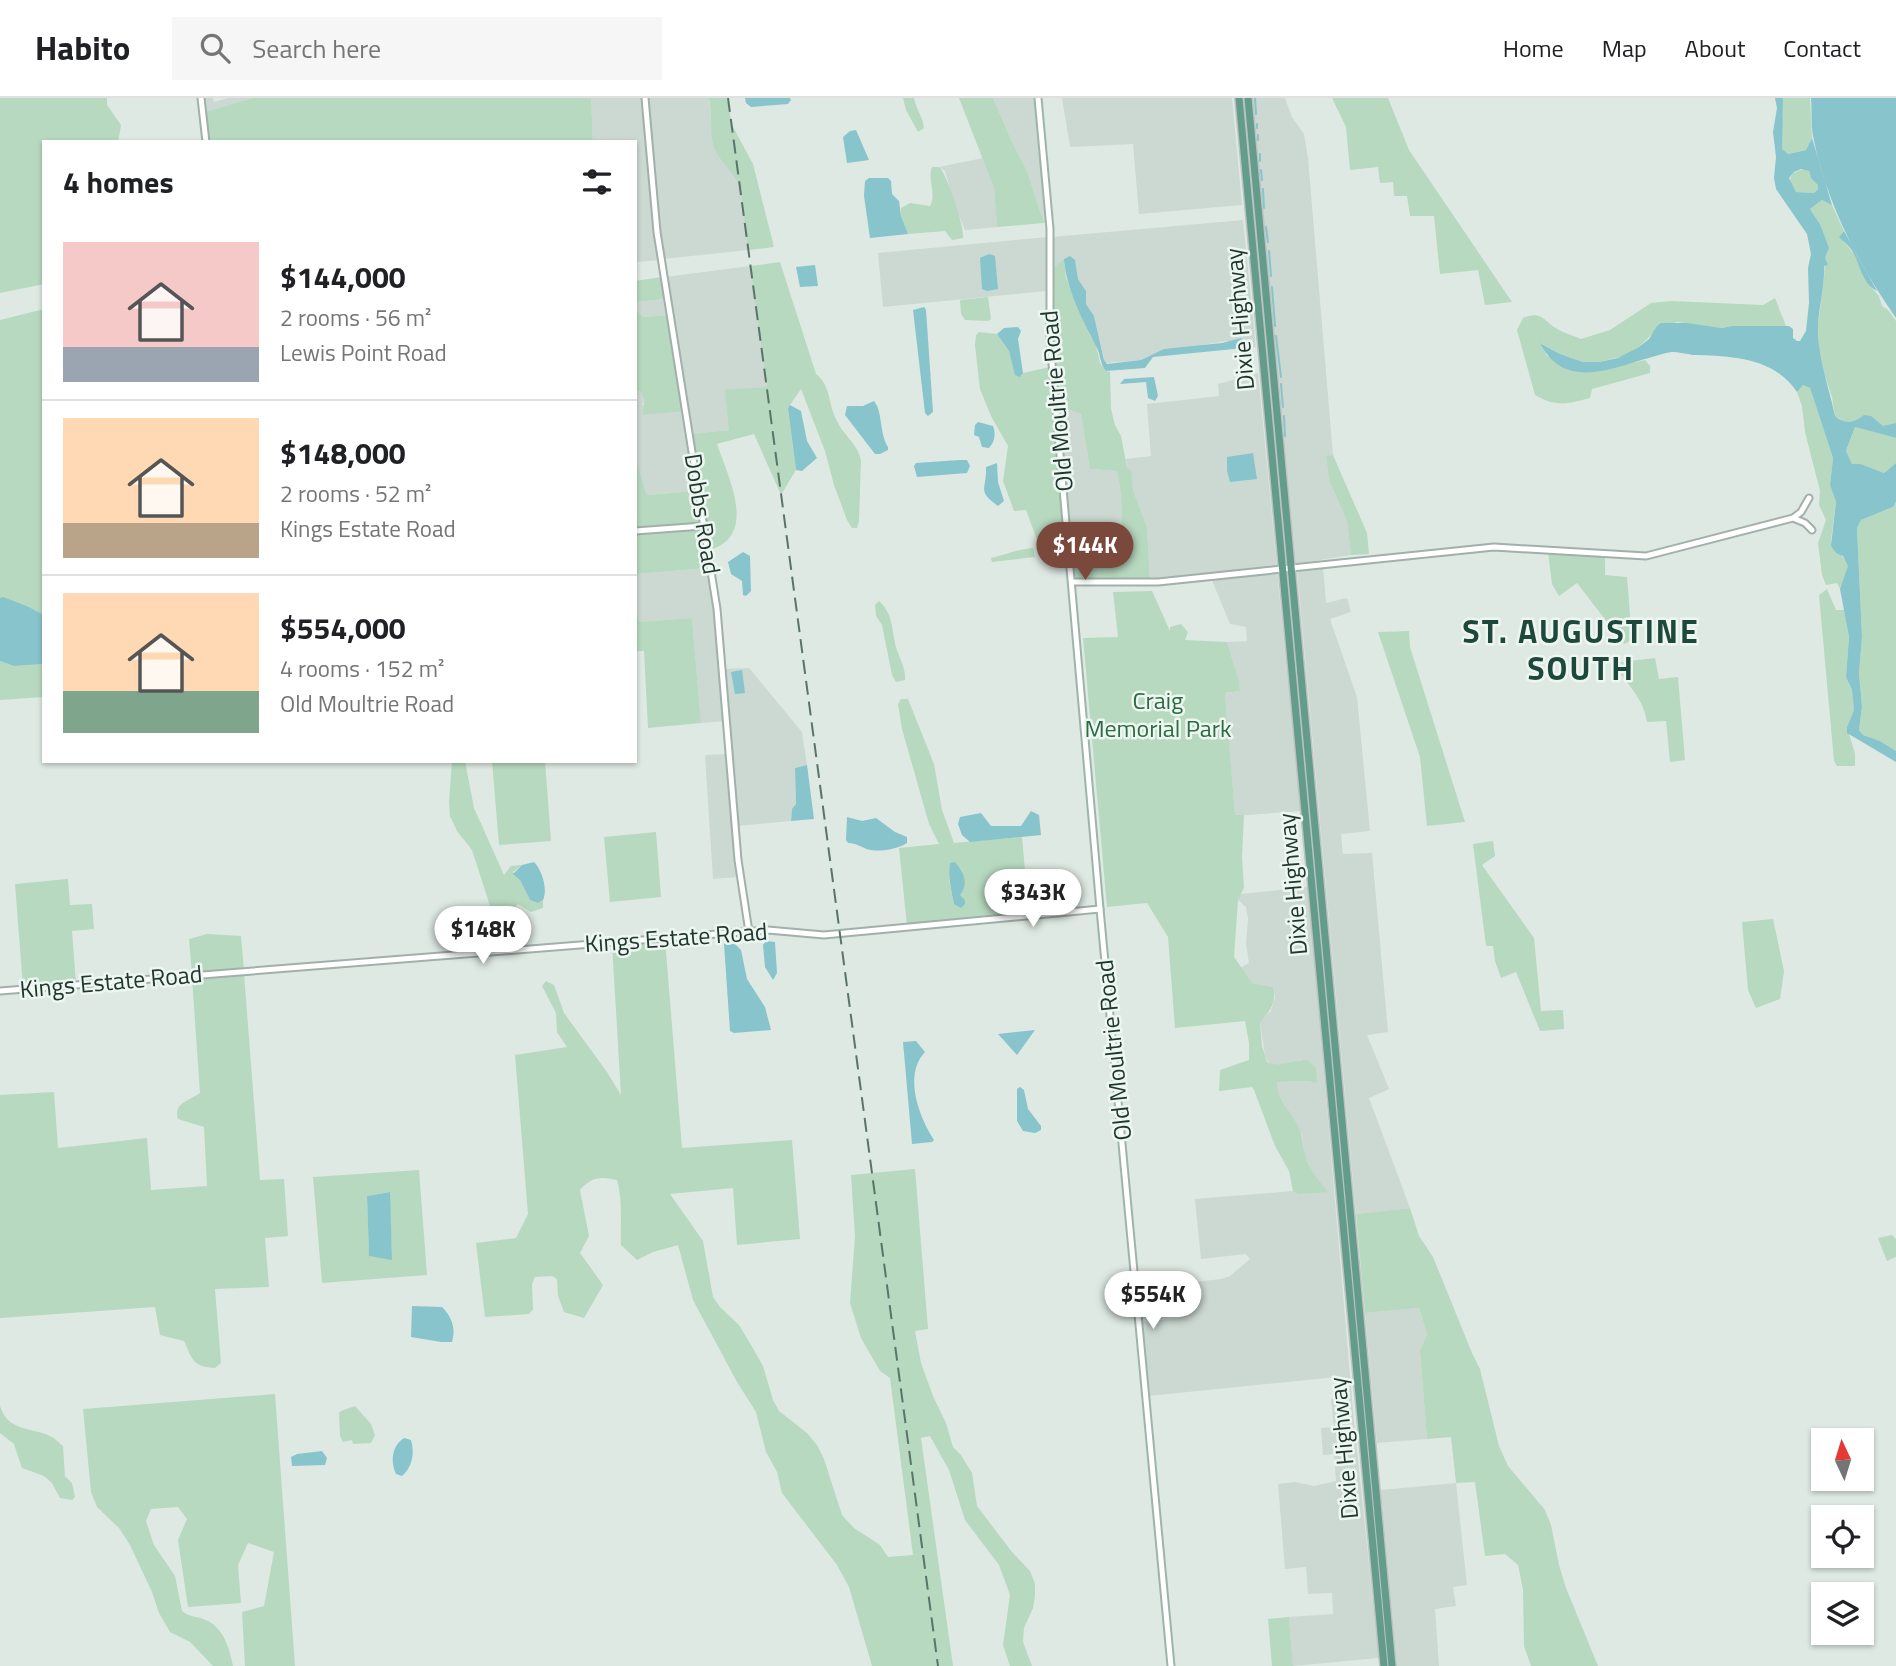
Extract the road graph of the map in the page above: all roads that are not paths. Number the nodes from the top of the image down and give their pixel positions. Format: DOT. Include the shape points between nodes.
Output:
graph roads {
  1 [pos="201,98"];
  2 [pos="645,98"];
  3 [pos="1038,98"];
  4 [pos="1239,98"];
  5 [pos="1248,98"];
  6 [pos="206,140"];
  7 [pos="1250,167"];
  8 [pos="1809,498"];
  9 [pos="1793,519"];
  10 [pos="704,526"];
  11 [pos="1812,530"];
  12 [pos="637,531"];
  13 [pos="1287,568"];
  14 [pos="1072,582"];
  15 [pos="1301,719"];
  16 [pos="1100,909"];
  17 [pos="749,932"];
  18 [pos="0,991"];
  19 [pos="1352,1270"];
  20 [pos="1171,1666"];
  21 [pos="1384,1666"];
  22 [pos="1392,1666"];
  1 -- 6 [label="street"];
  2 -- 10 [label="street, Dobbs Road" via="657,232"];
  3 -- 14 [label="street, Old Moultrie Road" via="1050,229 1050,341"];
  4 -- 7 [label="main road, Dixie Highway"];
  5 -- 7 [label="main road, Dixie Highway"];
  7 -- 13 [label="main road, Dixie Highway"];
  8 -- 9 [label="street"];
  9 -- 11 [label="street"];
  9 -- 13 [label="street" via="1646,556 1494,547"];
  10 -- 12 [label="street"];
  10 -- 17 [label="street, Dobbs Road"];
  13 -- 14 [label="street" via="1158,582"];
  13 -- 15 [label="main road, Dixie Highway"];
  13 -- 15 [label="main road, Dixie Highway"];
  14 -- 16 [label="street, Old Moultrie Road"];
  15 -- 19 [label="main road, Dixie Highway"];
  16 -- 17 [label="street, Kings Estate Road" via="824,935"];
  16 -- 20 [label="street, Old Moultrie Road"];
  17 -- 18 [label="street, Kings Estate Road"];
  19 -- 21 [label="main road, Dixie Highway"];
  19 -- 22 [label="main road"];
}
